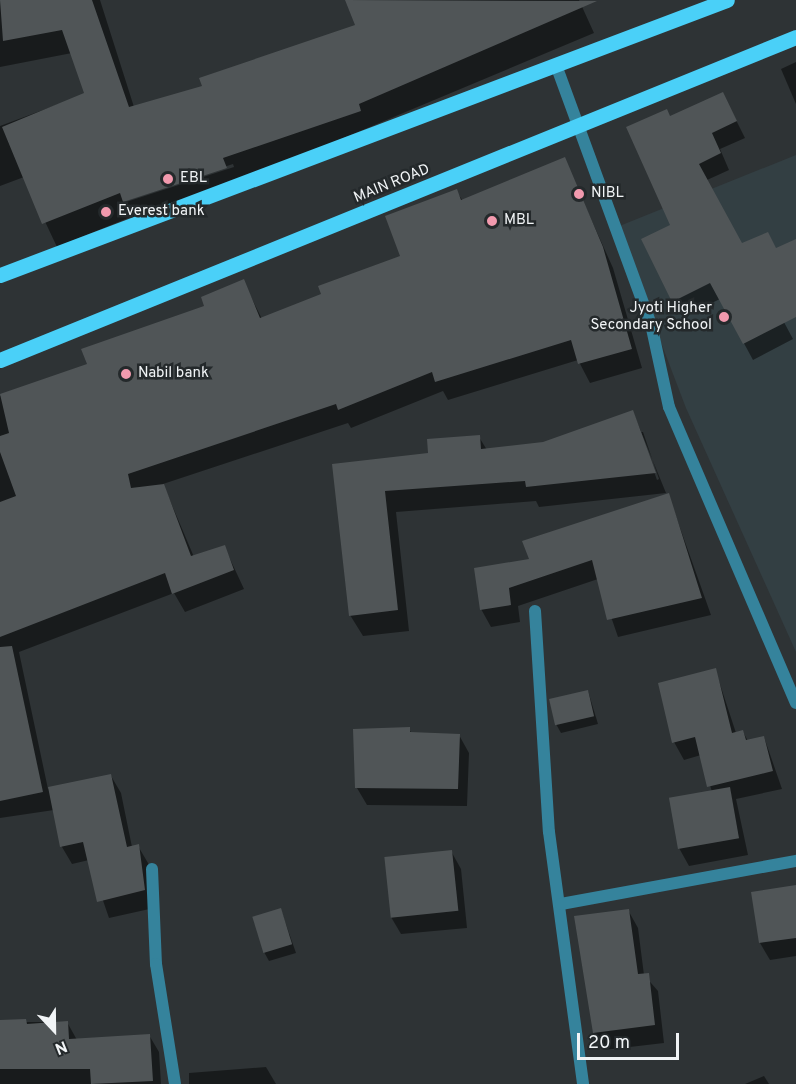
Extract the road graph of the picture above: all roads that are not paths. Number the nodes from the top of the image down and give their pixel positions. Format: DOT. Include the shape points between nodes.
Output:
graph roads {
  1 [pos="727,0"];
  2 [pos="796,37"];
  3 [pos="556,65"];
  4 [pos="580,129"];
  5 [pos="0,275"];
  6 [pos="0,360"];
  7 [pos="535,611"];
  8 [pos="796,703"];
  9 [pos="796,861"];
  10 [pos="152,869"];
  11 [pos="561,904"];
  12 [pos="175,1084"];
  13 [pos="583,1084"];
  1 -- 3 [label="main road"];
  2 -- 4 [label="main road, MAIN ROAD"];
  3 -- 4 [label="street"];
  3 -- 5 [label="main road"];
  4 -- 6 [label="main road, MAIN ROAD"];
  4 -- 8 [label="street" via="651,324 669,407"];
  7 -- 11 [label="street" via="549,832"];
  9 -- 11 [label="street"];
  10 -- 12 [label="street" via="156,964"];
  11 -- 13 [label="street"];
}
